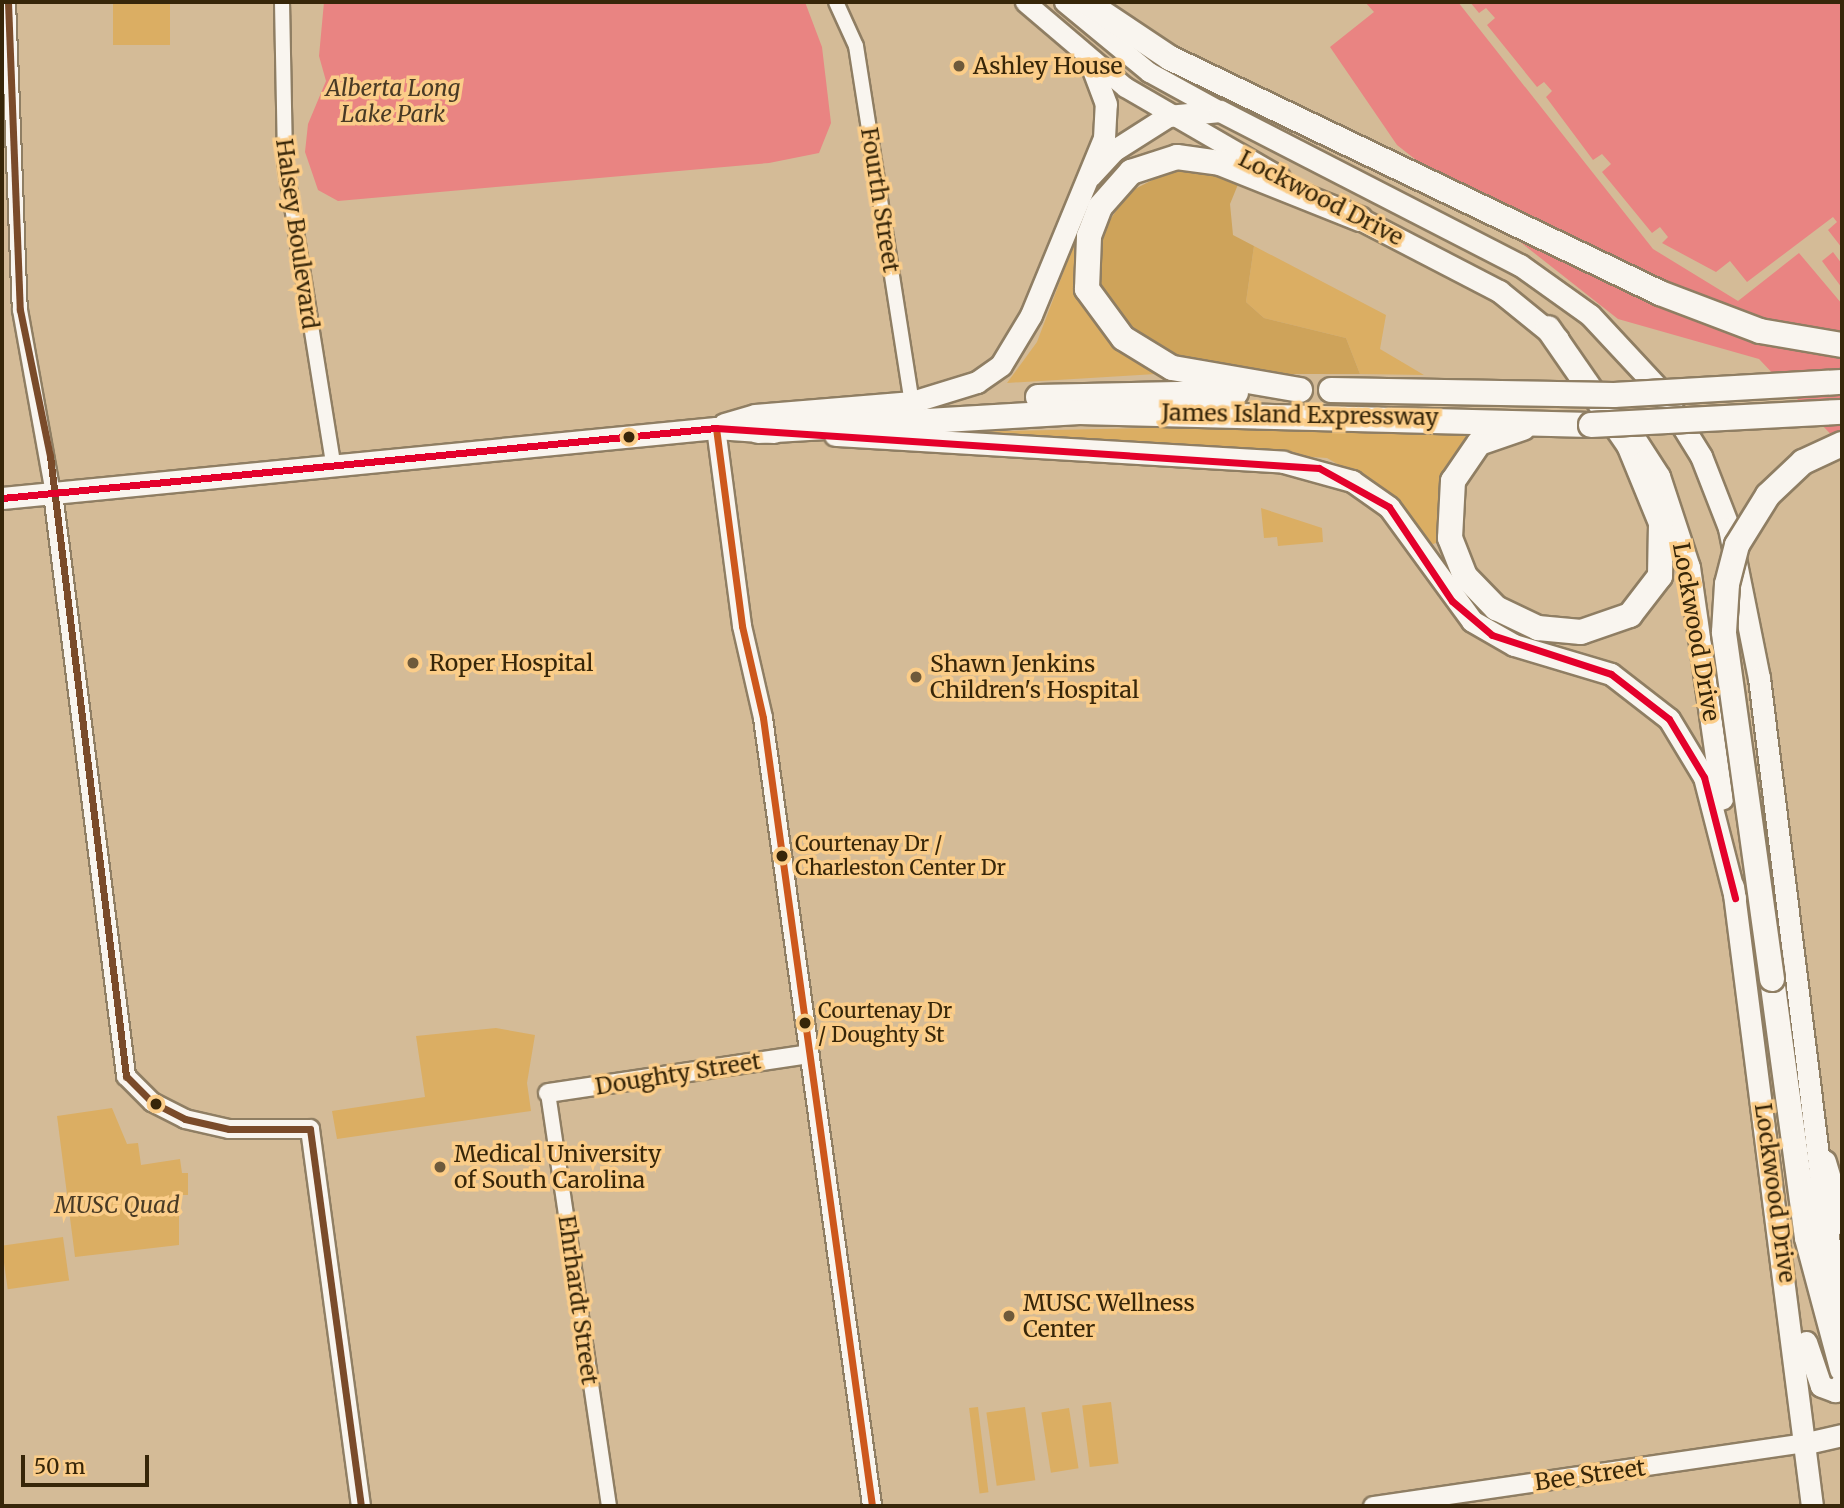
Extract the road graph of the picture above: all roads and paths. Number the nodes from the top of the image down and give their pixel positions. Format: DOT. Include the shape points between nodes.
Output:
graph roads {
  1 [pos="8,2"];
  2 [pos="282,2"];
  3 [pos="836,2"];
  4 [pos="1025,2"];
  5 [pos="1064,2"];
  6 [pos="1086,2"];
  7 [pos="5,34"];
  8 [pos="1088,59"];
  9 [pos="1220,111"];
  10 [pos="1168,116"];
  11 [pos="1090,176"];
  12 [pos="1283,183"];
  13 [pos="1360,219"];
  14 [pos="1548,328"];
  15 [pos="1842,345"];
  16 [pos="1842,382"];
  17 [pos="1300,390"];
  18 [pos="912,402"];
  19 [pos="1842,412"];
  20 [pos="1591,425"];
  21 [pos="716,428"];
  22 [pos="758,431"];
  23 [pos="1842,443"];
  24 [pos="333,464"];
  25 [pos="52,493"];
  26 [pos="2,498"];
  27 [pos="1735,898"];
  28 [pos="808,1054"];
  29 [pos="548,1093"];
  30 [pos="1824,1162"];
  31 [pos="1842,1222"];
  32 [pos="1780,1231"];
  33 [pos="1842,1351"];
  34 [pos="1842,1369"];
  35 [pos="1842,1383"];
  36 [pos="1842,1435"];
  37 [pos="1807,1443"];
  38 [pos="361,1506"];
  39 [pos="609,1506"];
  40 [pos="872,1506"];
  41 [pos="1373,1506"];
  42 [pos="1812,1506"];
  1 -- 7 [label="street"];
  2 -- 24 [label="street, Halsey Boulevard" via="285,163"];
  3 -- 18 [label="street, Fourth Street" via="856,46"];
  4 -- 8 [label="main road, Lockwood Drive"];
  5 -- 9 [label="main road, Lockwood Drive" via="1149,72"];
  6 -- 15 [label="highway" via="1147,46 1718,318"];
  7 -- 25 [label="street" via="20,310"];
  8 -- 10 [label="main road, Lockwood Drive"];
  8 -- 11 [label="main road" via="1106,104"];
  9 -- 10 [label="main road"];
  9 -- 30 [label="main road, Lockwood Drive, bridge" via="1520,265 1590,314 1639,361 1702,456 1729,528 1748,622"];
  10 -- 11 [label="main road" via="1113,151"];
  10 -- 12 [label="main road, Lockwood Drive"];
  11 -- 18 [label="main road" via="1031,315 1002,365 977,382"];
  12 -- 13 [label="highway"];
  12 -- 17 [label="highway" via="1200,158 1148,163 1100,207 1084,268 1108,325 1148,356 1204,377"];
  13 -- 14 [label="main road, Lockwood Drive" via="1488,285"];
  14 -- 20 [label="highway, bridge" via="1629,445 1664,546 1660,576 1630,615 1581,632 1538,628 1496,608 1465,576 1450,538 1452,481 1460,463 1492,433"];
  14 -- 27 [label="main road, Lockwood Drive, bridge" via="1592,374 1659,477 1689,567"];
  16 -- 17 [label="highway, James Island Expressway, bridge" via="1614,395"];
  17 -- 18 [label="highway, James Island Expressway"];
  18 -- 21 [label="main road" via="755,415"];
  19 -- 20 [label="highway, James Island Expressway, bridge"];
  20 -- 22 [label="highway, James Island Expressway" via="1329,414 1079,412"];
  21 -- 22 [label="main road"];
  21 -- 24 [label="main road"];
  21 -- 28 [label="street"];
  22 -- 27 [label="main road" via="1283,462 1352,481 1390,507 1472,621 1514,645 1611,674 1669,719 1704,777"];
  23 -- 34 [label="highway, bridge" via="1803,462 1768,495 1737,545 1727,584 1724,632 1807,1238"];
  24 -- 25 [label="main road"];
  25 -- 26 [label="main road"];
  25 -- 38 [label="street" via="127,1076 152,1102 185,1119 229,1129 310,1129"];
  27 -- 32 [label="main road, Lockwood Drive"];
  28 -- 29 [label="street, Doughty Street"];
  28 -- 40 [label="street"];
  29 -- 39 [label="street, Ehrhardt Street"];
  30 -- 31 [label="highway"];
  30 -- 33 [label="main road, Lockwood Drive"];
  32 -- 35 [label="main road" via="1817,1381 1835,1391"];
  32 -- 37 [label="main road, Lockwood Drive"];
  36 -- 37 [label="main road"];
  37 -- 41 [label="street, Bee Street"];
  37 -- 42 [label="main road, Lockwood Drive"];
}
